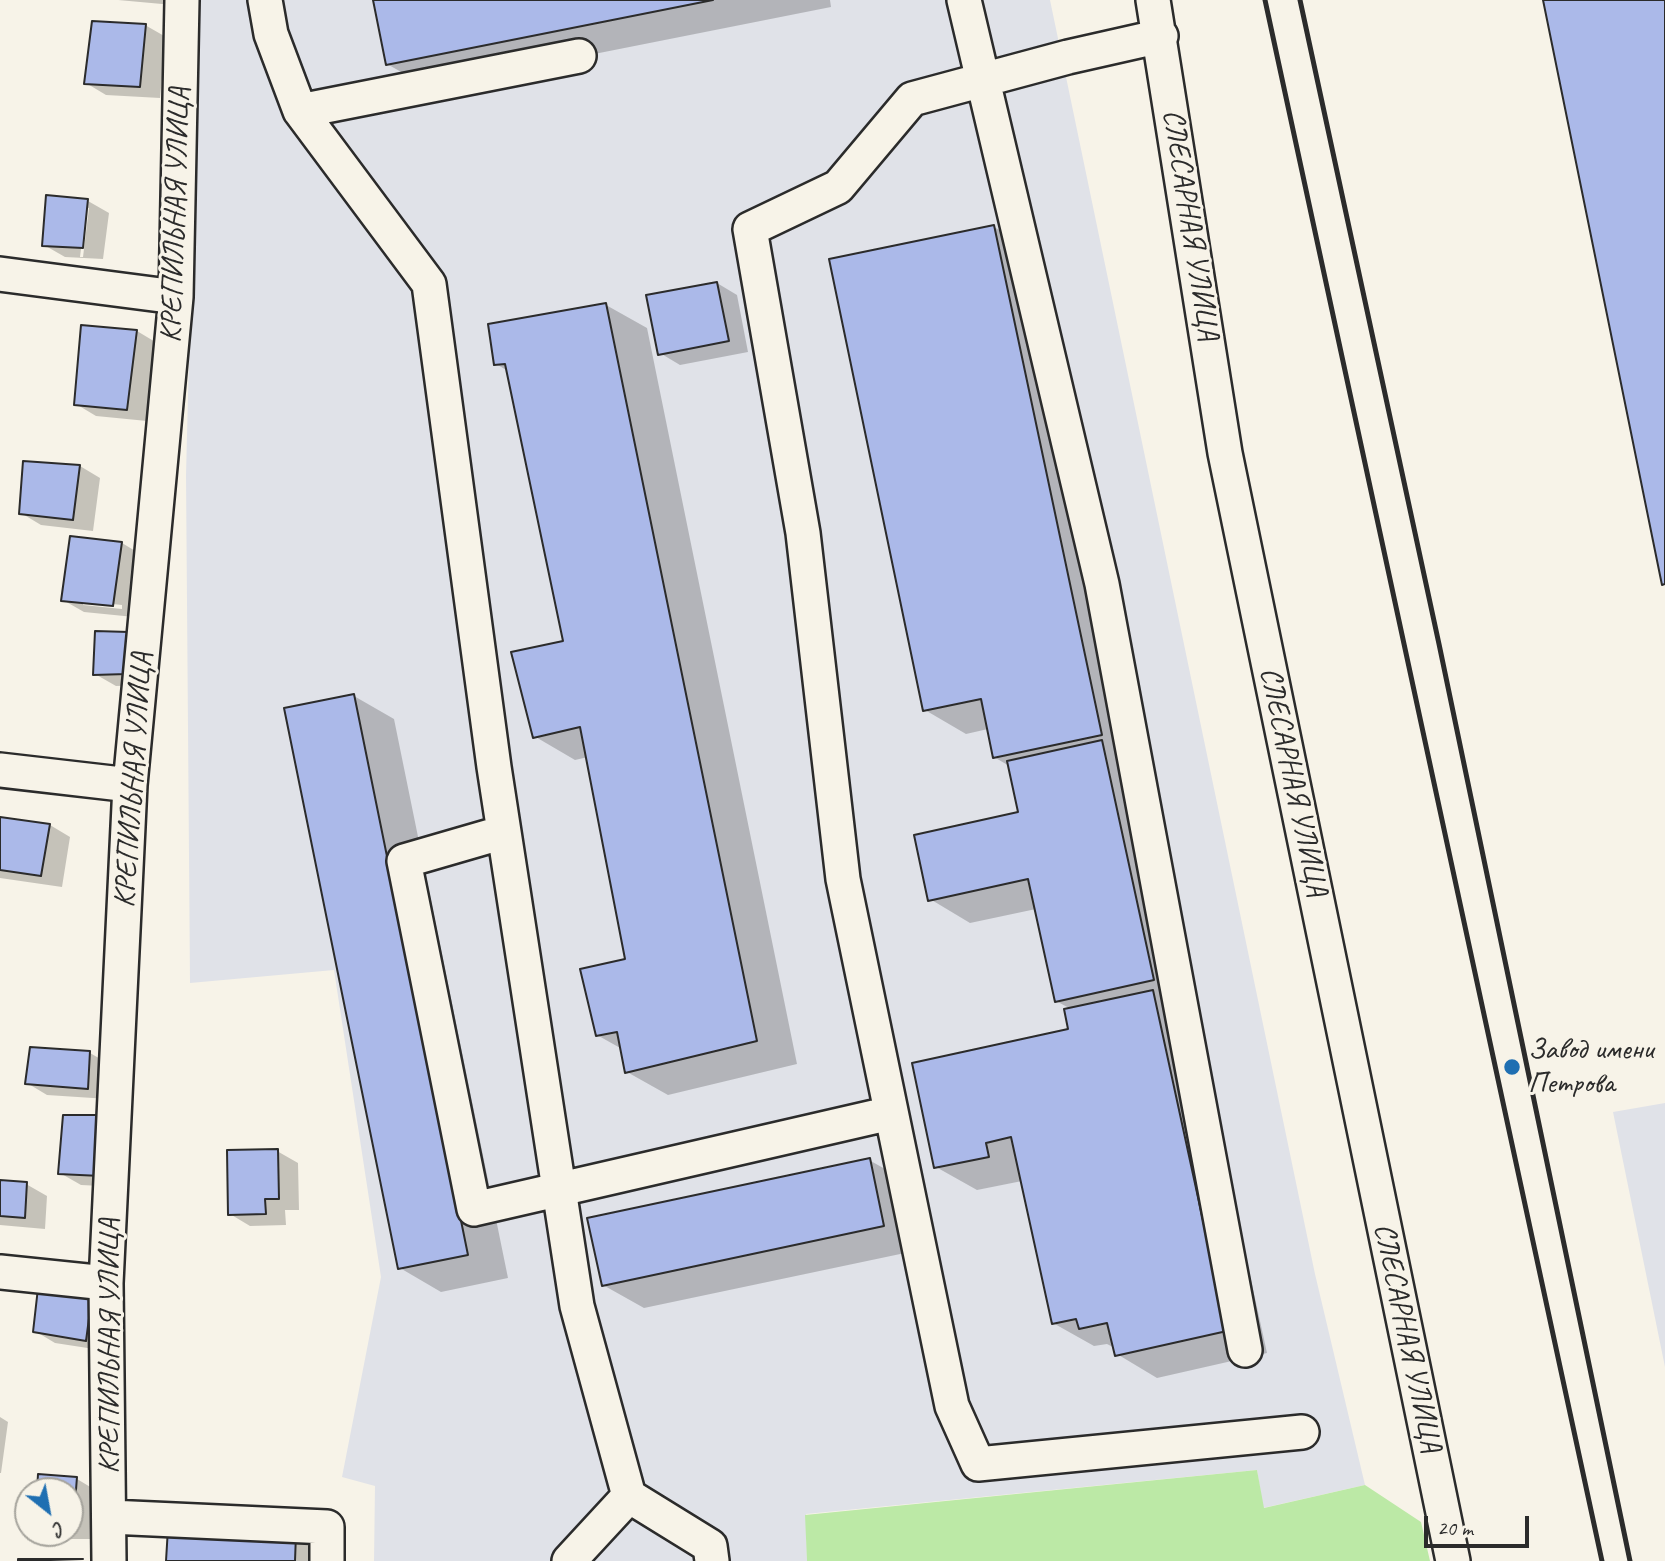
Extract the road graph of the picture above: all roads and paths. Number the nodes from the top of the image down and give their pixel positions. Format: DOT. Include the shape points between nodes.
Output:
graph roads {
  1 [pos="183,0"];
  2 [pos="265,0"];
  3 [pos="964,0"];
  4 [pos="1153,0"];
  5 [pos="1161,36"];
  6 [pos="579,56"];
  7 [pos="982,80"];
  8 [pos="300,111"];
  9 [pos="0,274"];
  10 [pos="176,298"];
  11 [pos="0,771"];
  12 [pos="130,785"];
  13 [pos="504,832"];
  14 [pos="891,1113"];
  15 [pos="559,1188"];
  16 [pos="0,1272"];
  17 [pos="106,1283"];
  18 [pos="1245,1350"];
  19 [pos="1302,1432"];
  20 [pos="629,1496"];
  21 [pos="110,1517"];
  22 [pos="109,1561"];
  23 [pos="327,1561"];
  24 [pos="569,1561"];
  25 [pos="712,1561"];
  26 [pos="1453,1561"];
  1 -- 10 [label="street, КРЕПИЛЬНАЯ УЛИЦА"];
  2 -- 8 [label="street" via="271,34"];
  3 -- 7 [label="street"];
  4 -- 5 [label="street, СЛЕСАРНАЯ УЛИЦА"];
  5 -- 7 [label="street"];
  5 -- 26 [label="street, СЛЕСАРНАЯ УЛИЦА" via="1225,453"];
  6 -- 8 [label="street"];
  7 -- 14 [label="street" via="912,99 838,187 750,229 803,533 843,879"];
  7 -- 18 [label="street" via="1102,584"];
  8 -- 13 [label="street" via="429,284"];
  9 -- 10 [label="street"];
  10 -- 12 [label="street, КРЕПИЛЬНАЯ УЛИЦА"];
  11 -- 12 [label="street"];
  12 -- 17 [label="street, КРЕПИЛЬНАЯ УЛИЦА"];
  13 -- 15 [label="street"];
  13 -- 15 [label="street" via="404,861 474,1209"];
  14 -- 15 [label="street"];
  14 -- 19 [label="street" via="952,1406 978,1464"];
  15 -- 20 [label="street" via="577,1306"];
  16 -- 17 [label="street"];
  17 -- 21 [label="street, КРЕПИЛЬНАЯ УЛИЦА"];
  20 -- 24 [label="street"];
  20 -- 25 [label="street" via="710,1546"];
  21 -- 22 [label="street, КРЕПИЛЬНАЯ УЛИЦА"];
  21 -- 23 [label="street" via="327,1527"];
}
